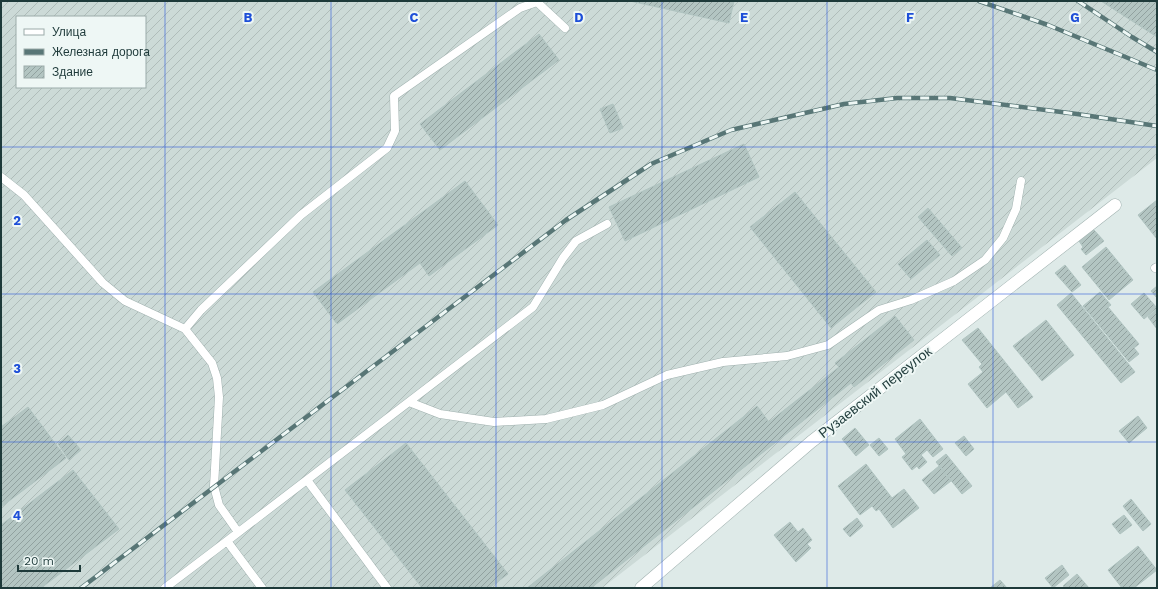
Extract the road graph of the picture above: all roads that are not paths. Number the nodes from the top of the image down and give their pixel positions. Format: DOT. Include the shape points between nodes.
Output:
graph roads {
  1 [pos="565,28"];
  2 [pos="1,178"];
  3 [pos="1021,181"];
  4 [pos="1115,205"];
  5 [pos="607,224"];
  6 [pos="185,329"];
  7 [pos="409,402"];
  8 [pos="307,480"];
  9 [pos="238,532"];
  10 [pos="227,541"];
  11 [pos="165,588"];
  12 [pos="262,588"];
  13 [pos="387,588"];
  14 [pos="641,588"];
  1 -- 6 [label="lane" via="537,2 520,8 394,96 395,131 387,148 301,215 201,310"];
  2 -- 6 [label="lane" via="24,195 102,283 125,301"];
  3 -- 7 [label="lane" via="1016,209 1003,238 985,260 954,281 911,300 879,310 828,345 787,356 723,362 667,375 603,405 546,418 494,422 440,414"];
  4 -- 14 [label="street, Рузаевский переулок" via="811,442"];
  5 -- 7 [label="lane" via="576,241 533,308"];
  6 -- 9 [label="lane" via="212,363 217,378 219,397 214,486 219,505"];
  7 -- 8 [label="lane"];
  8 -- 9 [label="lane"];
  8 -- 13 [label="lane"];
  9 -- 10 [label="lane"];
  10 -- 11 [label="lane"];
  10 -- 12 [label="lane"];
}
